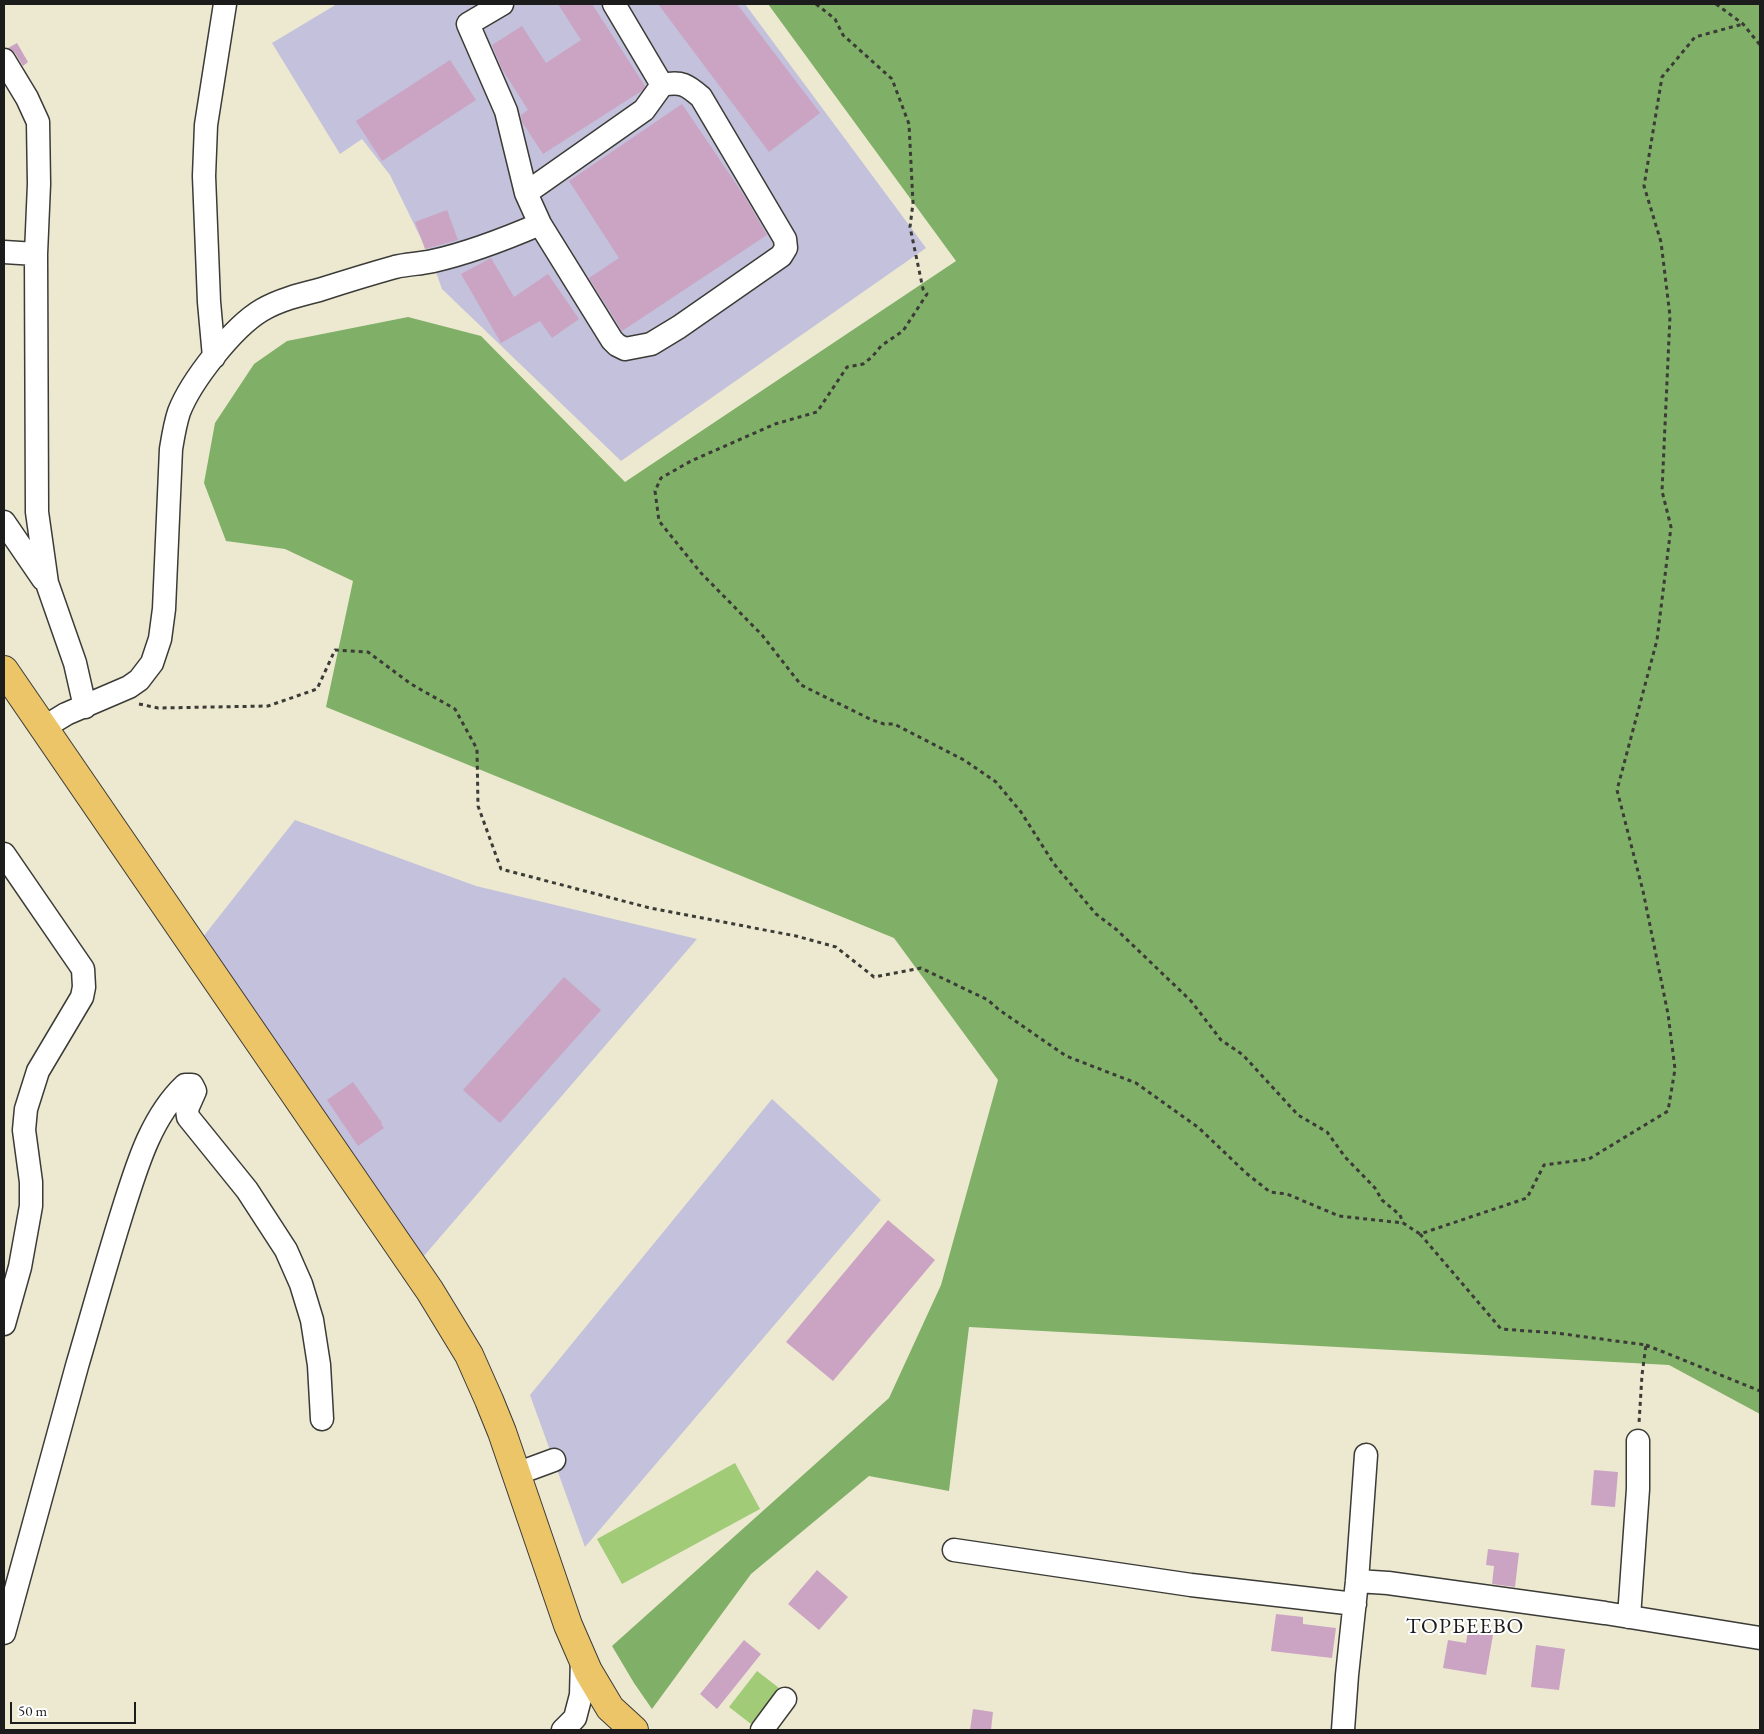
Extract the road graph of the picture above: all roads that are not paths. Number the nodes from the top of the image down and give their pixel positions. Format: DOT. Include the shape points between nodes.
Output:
graph roads {
  1 [pos="226,4"];
  2 [pos="502,4"];
  3 [pos="614,4"];
  4 [pos="4,60"];
  5 [pos="662,84"];
  6 [pos="526,193"];
  7 [pos="540,224"];
  8 [pos="4,252"];
  9 [pos="36,254"];
  10 [pos="214,357"];
  11 [pos="4,522"];
  12 [pos="47,583"];
  13 [pos="4,670"];
  14 [pos="85,707"];
  15 [pos="43,728"];
  16 [pos="4,854"];
  17 [pos="4,1324"];
  18 [pos="322,1419"];
  19 [pos="1638,1441"];
  20 [pos="1366,1455"];
  21 [pos="554,1460"];
  22 [pos="516,1474"];
  23 [pos="954,1550"];
  24 [pos="1357,1582"];
  25 [pos="1355,1604"];
  26 [pos="1630,1617"];
  27 [pos="4,1634"];
  28 [pos="1760,1638"];
  29 [pos="582,1659"];
  30 [pos="785,1699"];
  31 [pos="563,1730"];
  32 [pos="634,1730"];
  33 [pos="762,1730"];
  34 [pos="1343,1730"];
  1 -- 10 [label="street" via="206,125 204,167"];
  2 -- 6 [label="street" via="468,24 506,111"];
  3 -- 5 [label="street"];
  4 -- 9 [label="street" via="38,122 40,184"];
  5 -- 6 [label="street" via="644,110"];
  5 -- 7 [label="street" via="676,82 688,86 701,97 779,226 786,248 781,256 651,344 625,349 612,340"];
  6 -- 7 [label="street"];
  7 -- 10 [label="street" via="458,254 397,267 275,304 248,319"];
  8 -- 9 [label="street"];
  9 -- 12 [label="street" via="37,512"];
  10 -- 14 [label="street" via="183,403 176,423 171,449 164,608 152,663 129,687"];
  11 -- 12 [label="street"];
  12 -- 14 [label="street" via="75,663"];
  13 -- 15 [label="main road"];
  14 -- 15 [label="street"];
  15 -- 22 [label="main road" via="446,1315 479,1375"];
  16 -- 17 [label="street" via="83,969 85,978 82,997 38,1071 26,1110 24,1130 31,1206 20,1267"];
  18 -- 27 [label="street" via="312,1320 301,1284 286,1250 266,1218 188,1117 187,1109 195,1091 192,1085 185,1085 161,1115 129,1192"];
  19 -- 26 [label="street"];
  20 -- 24 [label="street"];
  21 -- 22 [label="street"];
  22 -- 29 [label="main road"];
  23 -- 25 [label="street" via="1191,1585"];
  24 -- 25 [label="street"];
  24 -- 26 [label="street" via="1388,1583"];
  25 -- 34 [label="street"];
  26 -- 28 [label="street"];
  29 -- 31 [label="street" via="581,1695 575,1718"];
  29 -- 32 [label="main road" via="610,1708"];
  30 -- 33 [label="street"];
}
